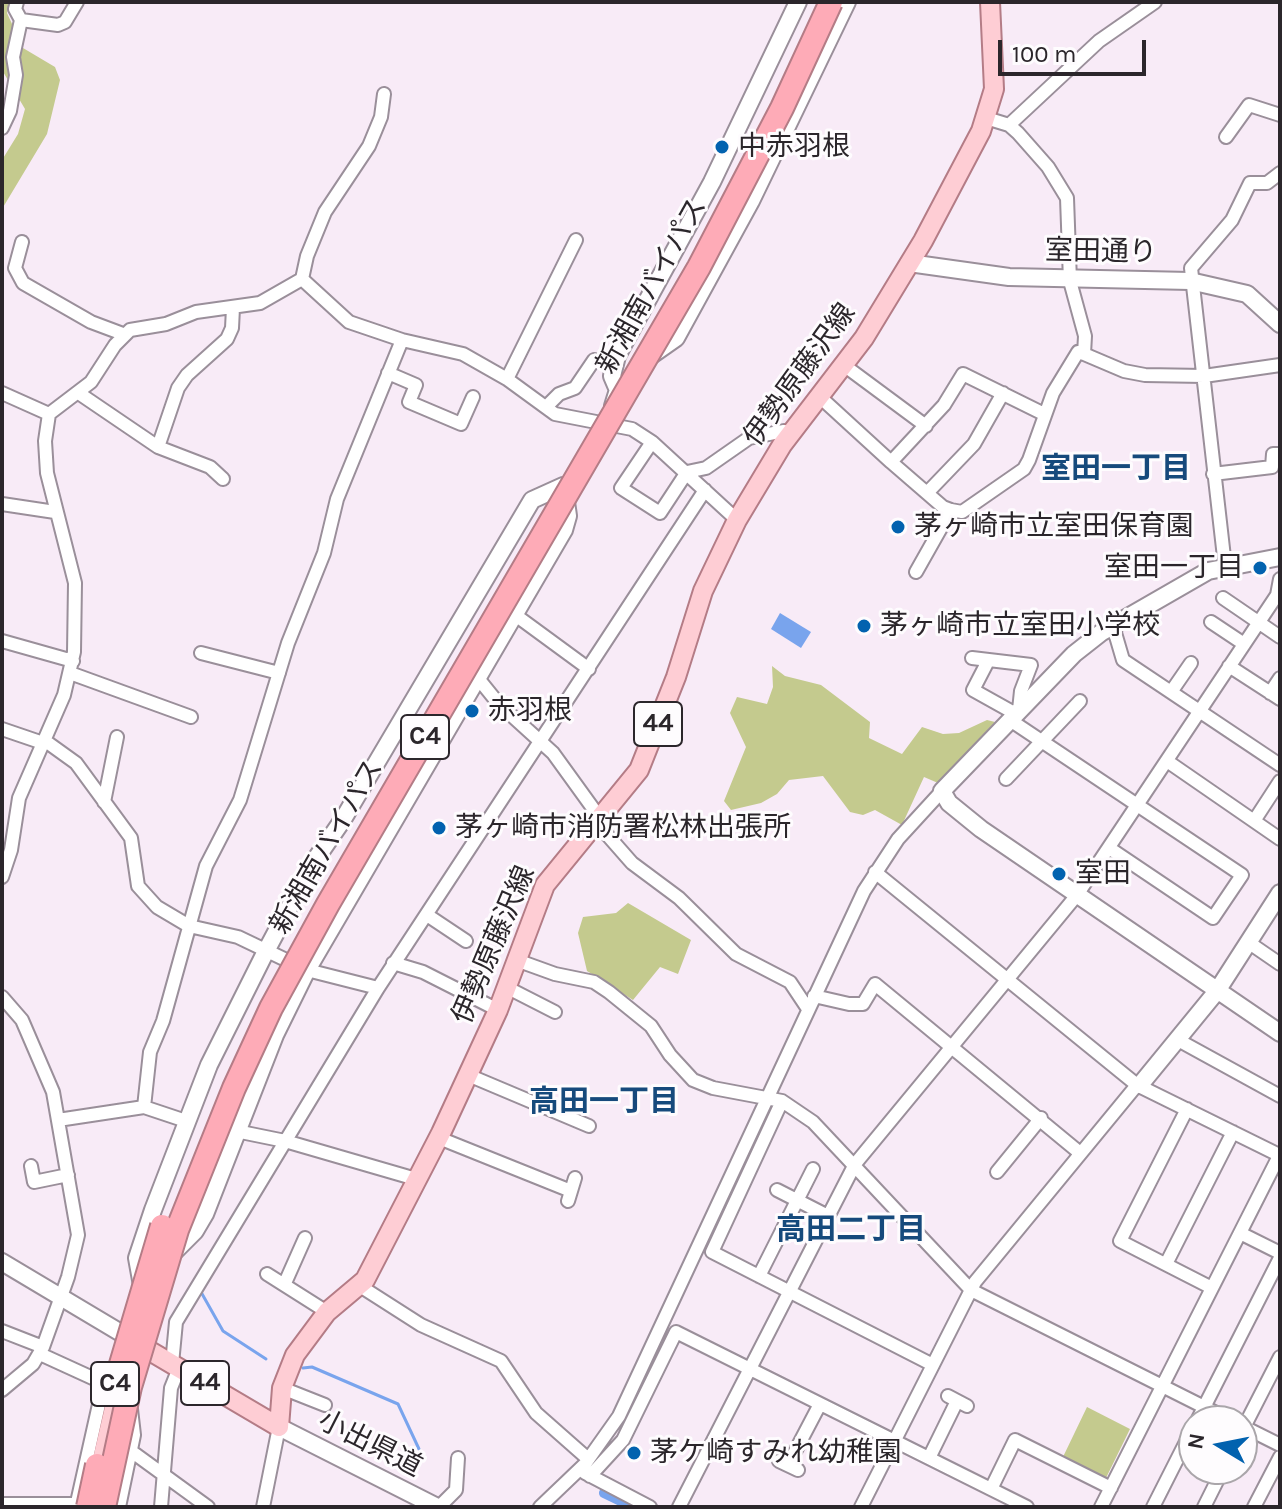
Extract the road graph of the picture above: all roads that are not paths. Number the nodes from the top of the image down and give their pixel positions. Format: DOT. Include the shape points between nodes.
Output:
graph roads {
  1 [pos="17,2"];
  2 [pos="77,2"];
  3 [pos="798,2"];
  4 [pos="815,2"];
  5 [pos="831,2"];
  6 [pos="847,2"];
  7 [pos="990,2"];
  8 [pos="1155,2"];
  9 [pos="21,20"];
  10 [pos="384,94"];
  11 [pos="1280,115"];
  12 [pos="986,118"];
  13 [pos="1009,125"];
  14 [pos="2,128"];
  15 [pos="1226,137"];
  16 [pos="1280,173"];
  17 [pos="576,240"];
  18 [pos="22,242"];
  19 [pos="909,263"];
  20 [pos="1071,276"];
  21 [pos="302,279"];
  22 [pos="1190,281"];
  23 [pos="233,308"];
  24 [pos="1279,319"];
  25 [pos="123,334"];
  26 [pos="402,340"];
  27 [pos="1084,354"];
  28 [pos="594,360"];
  29 [pos="1280,365"];
  30 [pos="845,366"];
  31 [pos="388,373"];
  32 [pos="1204,376"];
  33 [pos="507,379"];
  34 [pos="2,393"];
  35 [pos="1003,393"];
  36 [pos="80,394"];
  37 [pos="473,397"];
  38 [pos="820,397"];
  39 [pos="546,407"];
  40 [pos="49,414"];
  41 [pos="608,414"];
  42 [pos="1044,414"];
  43 [pos="926,426"];
  44 [pos="790,433"];
  45 [pos="652,442"];
  46 [pos="158,447"];
  47 [pos="1280,454"];
  48 [pos="891,462"];
  49 [pos="687,472"];
  50 [pos="1213,474"];
  51 [pos="223,479"];
  52 [pos="563,486"];
  53 [pos="705,490"];
  54 [pos="927,493"];
  55 [pos="2,504"];
  56 [pos="951,510"];
  57 [pos="55,512"];
  58 [pos="737,520"];
  59 [pos="1280,557"];
  60 [pos="1225,566"];
  61 [pos="916,572"];
  62 [pos="1280,579"];
  63 [pos="1223,598"];
  64 [pos="1275,608"];
  65 [pos="514,614"];
  66 [pos="1211,622"];
  67 [pos="1258,623"];
  68 [pos="1113,626"];
  69 [pos="1280,637"];
  70 [pos="2,641"];
  71 [pos="1244,644"];
  72 [pos="444,648"];
  73 [pos="201,653"];
  74 [pos="972,658"];
  75 [pos="988,661"];
  76 [pos="1191,663"];
  77 [pos="1229,666"];
  78 [pos="71,667"];
  79 [pos="589,669"];
  80 [pos="279,673"];
  81 [pos="479,674"];
  82 [pos="1280,678"];
  83 [pos="1171,692"];
  84 [pos="1275,696"];
  85 [pos="1080,701"];
  86 [pos="1199,710"];
  87 [pos="1015,715"];
  88 [pos="191,717"];
  89 [pos="2,729"];
  90 [pos="117,737"];
  91 [pos="539,739"];
  92 [pos="1042,741"];
  93 [pos="44,742"];
  94 [pos="1167,761"];
  95 [pos="1280,765"];
  96 [pos="1006,779"];
  97 [pos="1280,781"];
  98 [pos="942,791"];
  99 [pos="104,802"];
  100 [pos="1138,805"];
  101 [pos="598,820"];
  102 [pos="1254,821"];
  103 [pos="1280,839"];
  104 [pos="1109,848"];
  105 [pos="875,872"];
  106 [pos="2,877"];
  107 [pos="1077,895"];
  108 [pos="1279,897"];
  109 [pos="427,915"];
  110 [pos="189,926"];
  111 [pos="466,941"];
  112 [pos="1248,942"];
  113 [pos="265,953"];
  114 [pos="519,961"];
  115 [pos="393,963"];
  116 [pos="1280,964"];
  117 [pos="307,970"];
  118 [pos="1008,980"];
  119 [pos="378,988"];
  120 [pos="508,988"];
  121 [pos="1217,991"];
  122 [pos="814,996"];
  123 [pos="2,997"];
  124 [pos="808,1009"];
  125 [pos="498,1010"];
  126 [pos="555,1012"];
  127 [pos="1280,1033"];
  128 [pos="1178,1040"];
  129 [pos="953,1047"];
  130 [pos="468,1075"];
  131 [pos="1138,1085"];
  132 [pos="1280,1096"];
  133 [pos="769,1097"];
  134 [pos="782,1101"];
  135 [pos="144,1107"];
  136 [pos="1187,1109"];
  137 [pos="1041,1118"];
  138 [pos="58,1120"];
  139 [pos="186,1121"];
  140 [pos="589,1126"];
  141 [pos="236,1131"];
  142 [pos="1233,1132"];
  143 [pos="439,1138"];
  144 [pos="285,1141"];
  145 [pos="1080,1153"];
  146 [pos="1280,1154"];
  147 [pos="855,1164"];
  148 [pos="31,1166"];
  149 [pos="813,1169"];
  150 [pos="997,1172"];
  151 [pos="68,1175"];
  152 [pos="575,1178"];
  153 [pos="416,1179"];
  154 [pos="777,1190"];
  155 [pos="797,1200"];
  156 [pos="828,1216"];
  157 [pos="1240,1233"];
  158 [pos="305,1238"];
  159 [pos="1280,1255"];
  160 [pos="2,1262"];
  161 [pos="1166,1264"];
  162 [pos="267,1274"];
  163 [pos="759,1276"];
  164 [pos="285,1283"];
  165 [pos="360,1286"];
  166 [pos="1212,1288"];
  167 [pos="971,1290"];
  168 [pos="789,1291"];
  169 [pos="60,1297"];
  170 [pos="327,1312"];
  171 [pos="2,1331"];
  172 [pos="134,1342"];
  173 [pos="42,1350"];
  174 [pos="1280,1357"];
  175 [pos="933,1365"];
  176 [pos="176,1366"];
  177 [pos="750,1368"];
  178 [pos="1163,1386"];
  179 [pos="282,1388"];
  180 [pos="2,1390"];
  181 [pos="114,1391"];
  182 [pos="957,1401"];
  183 [pos="820,1404"];
  184 [pos="325,1405"];
  185 [pos="1200,1405"];
  186 [pos="1205,1405"];
  187 [pos="1252,1405"];
  188 [pos="279,1427"];
  189 [pos="1258,1435"];
  190 [pos="895,1442"];
  191 [pos="1280,1445"];
  192 [pos="131,1451"];
  193 [pos="1280,1457"];
  194 [pos="458,1458"];
  195 [pos="587,1458"];
  196 [pos="929,1458"];
  197 [pos="1178,1458"];
  198 [pos="789,1465"];
  199 [pos="163,1472"];
  200 [pos="584,1473"];
  201 [pos="1215,1485"];
  202 [pos="1111,1488"];
  203 [pos="991,1489"];
  204 [pos="2,1504"];
  205 [pos="83,1506"];
  206 [pos="102,1507"];
  207 [pos="119,1507"];
  208 [pos="161,1507"];
  209 [pos="208,1507"];
  210 [pos="263,1507"];
  211 [pos="438,1507"];
  212 [pos="540,1507"];
  213 [pos="650,1507"];
  214 [pos="679,1507"];
  215 [pos="861,1507"];
  216 [pos="1027,1507"];
  217 [pos="1101,1507"];
  218 [pos="1153,1507"];
  219 [pos="1204,1507"];
  220 [pos="1254,1507"];
  1 -- 9 [label="street"];
  2 -- 9 [label="street" via="58,25"];
  3 -- 41 [label="street" via="712,182 617,356 612,376 617,399"];
  4 -- 205 [label="highway, 新湘南バイパス / C4, bridge" via="676,279 312,902 243,1034 184,1166 150,1262"];
  5 -- 206 [label="highway, 新湘南バイパス / C4, bridge" via="699,267 271,1008 210,1144 168,1256"];
  6 -- 41 [label="street" via="751,201 676,338 642,362"];
  7 -- 12 [label="main road, 伊勢原藤沢線 / 44" via="994,89"];
  8 -- 13 [label="street" via="1099,41"];
  9 -- 14 [label="street" via="10,111"];
  10 -- 21 [label="street" via="369,146 325,212"];
  11 -- 15 [label="street" via="1249,105"];
  12 -- 13 [label="street"];
  12 -- 19 [label="main road, 伊勢原藤沢線 / 44"];
  13 -- 20 [label="street" via="1048,167 1067,198"];
  16 -- 22 [label="street" via="1267,183 1250,183 1223,233 1193,264"];
  17 -- 33 [label="street"];
  18 -- 25 [label="street" via="15,268 23,283"];
  19 -- 20 [label="street, 室田通り" via="1009,277"];
  19 -- 30 [label="main road, 伊勢原藤沢線 / 44"];
  20 -- 22 [label="street, 室田通り"];
  20 -- 27 [label="street"];
  21 -- 23 [label="street" via="273,298"];
  21 -- 26 [label="street" via="349,322"];
  22 -- 24 [label="street, 室田通り" via="1247,294"];
  22 -- 32 [label="street"];
  23 -- 25 [label="street" via="196,312"];
  23 -- 46 [label="street" via="227,339 178,388"];
  25 -- 36 [label="street"];
  26 -- 31 [label="street"];
  26 -- 33 [label="street" via="463,354"];
  27 -- 32 [label="street" via="1124,371"];
  27 -- 42 [label="street" via="1078,352 1071,362"];
  28 -- 39 [label="street" via="575,388"];
  29 -- 32 [label="street"];
  30 -- 38 [label="main road, 伊勢原藤沢線 / 44"];
  30 -- 43 [label="street"];
  31 -- 37 [label="street" via="416,385 409,402 461,424"];
  31 -- 80 [label="street" via="337,499 324,553"];
  32 -- 50 [label="street"];
  33 -- 39 [label="street"];
  34 -- 40 [label="street"];
  35 -- 42 [label="street"];
  35 -- 43 [label="street" via="963,374"];
  35 -- 54 [label="street" via="974,444"];
  36 -- 40 [label="street"];
  36 -- 46 [label="street"];
  38 -- 44 [label="main road, 伊勢原藤沢線 / 44"];
  38 -- 48 [label="street"];
  39 -- 41 [label="street" via="555,414"];
  40 -- 57 [label="street" via="45,441"];
  41 -- 45 [label="street"];
  41 -- 52 [label="street"];
  42 -- 56 [label="street" via="1024,469 962,512"];
  43 -- 48 [label="street"];
  44 -- 49 [label="street" via="749,438 706,468"];
  44 -- 58 [label="main road, 伊勢原藤沢線 / 44"];
  45 -- 49 [label="street"];
  45 -- 49 [label="street" via="621,488 660,513"];
  46 -- 51 [label="street" via="210,467"];
  47 -- 50 [label="street" via="1273,454 1272,467"];
  48 -- 54 [label="street"];
  49 -- 53 [label="street"];
  50 -- 60 [label="street"];
  52 -- 65 [label="street" via="568,516 564,530"];
  52 -- 72 [label="street" via="532,500"];
  53 -- 58 [label="street"];
  53 -- 79 [label="street"];
  54 -- 56 [label="street"];
  55 -- 57 [label="street"];
  56 -- 61 [label="street"];
  57 -- 78 [label="street" via="75,583"];
  58 -- 101 [label="main road, 伊勢原藤沢線 / 44" via="703,591 639,770"];
  59 -- 60 [label="street"];
  60 -- 68 [label="street" via="1189,580"];
  62 -- 64 [label="street"];
  63 -- 67 [label="street"];
  64 -- 67 [label="street"];
  65 -- 79 [label="street"];
  65 -- 81 [label="street"];
  66 -- 71 [label="street"];
  67 -- 69 [label="street"];
  67 -- 71 [label="street"];
  68 -- 83 [label="street" via="1123,660"];
  68 -- 87 [label="street" via="1074,654"];
  70 -- 78 [label="street"];
  71 -- 77 [label="street"];
  72 -- 81 [label="street"];
  72 -- 113 [label="street" via="313,863"];
  73 -- 80 [label="street"];
  74 -- 75 [label="street"];
  75 -- 87 [label="street" via="973,690"];
  75 -- 87 [label="street" via="1031,665"];
  76 -- 83 [label="street"];
  77 -- 84 [label="street"];
  77 -- 86 [label="street"];
  78 -- 88 [label="street"];
  78 -- 93 [label="street"];
  79 -- 91 [label="street"];
  80 -- 110 [label="street" via="240,800 206,866"];
  81 -- 91 [label="street" via="498,703"];
  81 -- 117 [label="street"];
  82 -- 84 [label="street"];
  83 -- 86 [label="street"];
  85 -- 92 [label="street"];
  86 -- 94 [label="street"];
  86 -- 95 [label="street"];
  87 -- 92 [label="street"];
  87 -- 98 [label="street"];
  89 -- 93 [label="street"];
  90 -- 99 [label="street"];
  91 -- 101 [label="street"];
  91 -- 109 [label="street"];
  92 -- 96 [label="street"];
  92 -- 100 [label="street"];
  93 -- 99 [label="street" via="76,763"];
  93 -- 106 [label="street" via="19,798"];
  94 -- 100 [label="street"];
  94 -- 102 [label="street"];
  97 -- 102 [label="street"];
  98 -- 105 [label="street"];
  98 -- 107 [label="street" via="981,829"];
  99 -- 110 [label="street" via="131,838 135,876 145,896"];
  100 -- 104 [label="street"];
  100 -- 104 [label="street" via="1242,875 1213,918"];
  101 -- 114 [label="main road, 伊勢原藤沢線 / 44" via="545,885"];
  101 -- 124 [label="street" via="622,854 679,898 736,954 790,982"];
  102 -- 103 [label="street"];
  104 -- 107 [label="street"];
  105 -- 118 [label="street"];
  105 -- 122 [label="street"];
  107 -- 118 [label="street"];
  107 -- 121 [label="street"];
  108 -- 112 [label="street"];
  109 -- 111 [label="street"];
  109 -- 115 [label="street"];
  110 -- 113 [label="street" via="238,937"];
  110 -- 135 [label="street" via="150,1052"];
  112 -- 116 [label="street"];
  112 -- 121 [label="street"];
  113 -- 117 [label="street"];
  113 -- 139 [label="street"];
  114 -- 120 [label="main road, 伊勢原藤沢線 / 44"];
  114 -- 133 [label="street" via="594,982 609,992 651,1026 693,1080"];
  115 -- 119 [label="street"];
  115 -- 125 [label="street" via="423,972"];
  117 -- 119 [label="street"];
  117 -- 141 [label="street"];
  118 -- 129 [label="street"];
  118 -- 131 [label="street"];
  119 -- 144 [label="street"];
  120 -- 125 [label="main road, 伊勢原藤沢線 / 44"];
  120 -- 126 [label="street"];
  121 -- 127 [label="street"];
  121 -- 128 [label="street"];
  122 -- 124 [label="street"];
  122 -- 129 [label="street" via="863,1004 875,984"];
  123 -- 138 [label="street" via="22,1020 39,1055"];
  124 -- 133 [label="street"];
  125 -- 130 [label="main road, 伊勢原藤沢線 / 44"];
  128 -- 131 [label="street"];
  128 -- 132 [label="street"];
  129 -- 137 [label="street"];
  129 -- 147 [label="street"];
  130 -- 140 [label="street"];
  130 -- 143 [label="main road, 伊勢原藤沢線 / 44"];
  131 -- 136 [label="street"];
  131 -- 145 [label="street"];
  133 -- 134 [label="street"];
  133 -- 195 [label="street" via="619,1416"];
  134 -- 147 [label="street" via="813,1122"];
  134 -- 163 [label="street" via="712,1252"];
  135 -- 138 [label="street"];
  135 -- 139 [label="street"];
  136 -- 142 [label="street"];
  136 -- 161 [label="street" via="1120,1241"];
  137 -- 145 [label="street"];
  137 -- 150 [label="street"];
  138 -- 151 [label="street"];
  139 -- 172 [label="street" via="140,1246 137,1270 143,1292"];
  141 -- 144 [label="street"];
  141 -- 172 [label="street" via="205,1214 162,1269"];
  142 -- 146 [label="street"];
  142 -- 161 [label="street"];
  143 -- 152 [label="street" via="569,1196"];
  143 -- 153 [label="main road, 伊勢原藤沢線 / 44"];
  144 -- 153 [label="street"];
  144 -- 176 [label="street" via="176,1322"];
  145 -- 167 [label="street"];
  146 -- 157 [label="street"];
  147 -- 156 [label="street"];
  147 -- 167 [label="street"];
  148 -- 151 [label="street" via="34,1182"];
  149 -- 155 [label="street"];
  151 -- 169 [label="street" via="78,1235"];
  153 -- 165 [label="main road, 伊勢原藤沢線 / 44"];
  154 -- 155 [label="street"];
  155 -- 156 [label="street"];
  155 -- 163 [label="street"];
  156 -- 168 [label="street"];
  157 -- 159 [label="street"];
  157 -- 166 [label="street"];
  158 -- 164 [label="street"];
  159 -- 186 [label="street"];
  160 -- 169 [label="street"];
  161 -- 166 [label="street"];
  162 -- 164 [label="street"];
  163 -- 168 [label="street"];
  164 -- 170 [label="street"];
  165 -- 170 [label="main road, 伊勢原藤沢線 / 44"];
  165 -- 195 [label="street" via="421,1325 496,1357 536,1413"];
  166 -- 178 [label="street"];
  167 -- 175 [label="street"];
  167 -- 178 [label="street"];
  168 -- 175 [label="street"];
  168 -- 177 [label="street"];
  169 -- 172 [label="street"];
  169 -- 173 [label="street"];
  170 -- 179 [label="main road, 伊勢原藤沢線 / 44" via="295,1355"];
  171 -- 173 [label="street"];
  172 -- 176 [label="main road, 44"];
  172 -- 181 [label="main road"];
  173 -- 180 [label="street"];
  173 -- 181 [label="street"];
  174 -- 187 [label="street"];
  175 -- 190 [label="street"];
  176 -- 188 [label="main road, 44"];
  176 -- 199 [label="street"];
  177 -- 183 [label="street"];
  177 -- 200 [label="street" via="676,1332 623,1440"];
  177 -- 214 [label="street"];
  178 -- 185 [label="street"];
  178 -- 202 [label="street"];
  179 -- 184 [label="street"];
  179 -- 188 [label="main road, 伊勢原藤沢線 / 44"];
  181 -- 192 [label="street" via="131,1408"];
  181 -- 205 [label="main road"];
  181 -- 206 [label="main road"];
  182 -- 196 [label="street"];
  183 -- 190 [label="street"];
  183 -- 198 [label="street"];
  188 -- 210 [label="street"];
  188 -- 211 [label="street, 小出県道"];
  189 -- 191 [label="street"];
  190 -- 196 [label="street"];
  190 -- 215 [label="street"];
  192 -- 199 [label="street"];
  192 -- 207 [label="street"];
  193 -- 220 [label="street"];
  194 -- 211 [label="street" via="456,1490"];
  195 -- 200 [label="street"];
  196 -- 203 [label="street"];
  197 -- 218 [label="street"];
  199 -- 208 [label="street"];
  199 -- 209 [label="street"];
  200 -- 212 [label="street"];
  200 -- 213 [label="street"];
  201 -- 219 [label="street"];
  202 -- 203 [label="street" via="1015,1440"];
  202 -- 217 [label="street"];
  203 -- 216 [label="street"];
  204 -- 205 [label="street"];
}
